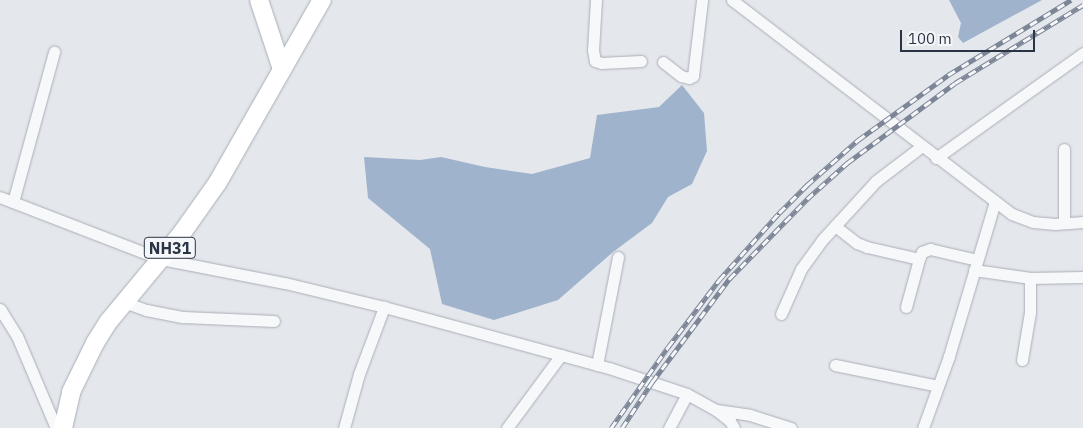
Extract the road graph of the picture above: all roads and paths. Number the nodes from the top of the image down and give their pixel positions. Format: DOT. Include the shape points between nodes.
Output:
graph roads {
  1 [pos="259,0"];
  2 [pos="322,0"];
  3 [pos="596,0"];
  4 [pos="702,0"];
  5 [pos="732,0"];
  6 [pos="54,52"];
  7 [pos="1083,53"];
  8 [pos="641,61"];
  9 [pos="663,62"];
  10 [pos="282,69"];
  11 [pos="922,146"];
  12 [pos="1064,149"];
  13 [pos="936,158"];
  14 [pos="0,197"];
  15 [pos="14,202"];
  16 [pos="995,202"];
  17 [pos="1083,222"];
  18 [pos="1064,223"];
  19 [pos="835,226"];
  20 [pos="618,257"];
  21 [pos="161,259"];
  22 [pos="919,259"];
  23 [pos="975,265"];
  24 [pos="1083,277"];
  25 [pos="1030,278"];
  26 [pos="124,302"];
  27 [pos="384,307"];
  28 [pos="906,307"];
  29 [pos="0,309"];
  30 [pos="781,314"];
  31 [pos="274,321"];
  32 [pos="561,355"];
  33 [pos="1022,360"];
  34 [pos="597,365"];
  35 [pos="835,365"];
  36 [pos="938,386"];
  37 [pos="687,394"];
  38 [pos="716,410"];
  39 [pos="56,427"];
  40 [pos="344,428"];
  41 [pos="507,428"];
  42 [pos="669,428"];
  43 [pos="734,428"];
  44 [pos="792,428"];
  45 [pos="924,428"];
  1 -- 10 [label="highway"];
  2 -- 10 [label="highway, NH31"];
  3 -- 8 [label="street" via="593,50 596,61"];
  4 -- 9 [label="street" via="693,76 681,76"];
  5 -- 11 [label="street" via="882,112"];
  6 -- 15 [label="street"];
  7 -- 13 [label="street"];
  10 -- 21 [label="highway, NH31" via="218,182"];
  11 -- 13 [label="street"];
  11 -- 19 [label="street" via="876,181"];
  12 -- 18 [label="street"];
  13 -- 16 [label="street"];
  14 -- 15 [label="street"];
  15 -- 21 [label="street"];
  16 -- 18 [label="street" via="1012,214 1033,222"];
  16 -- 23 [label="street"];
  17 -- 18 [label="street"];
  19 -- 22 [label="street" via="867,247"];
  19 -- 30 [label="street" via="801,269"];
  20 -- 34 [label="street"];
  21 -- 26 [label="highway, NH31"];
  21 -- 27 [label="street" via="285,283"];
  22 -- 23 [label="street" via="922,252 930,249"];
  22 -- 28 [label="street"];
  23 -- 25 [label="street"];
  23 -- 36 [label="street"];
  24 -- 25 [label="street"];
  25 -- 33 [label="street" via="1030,312"];
  26 -- 31 [label="street" via="183,317"];
  26 -- 39 [label="highway, NH31" via="82,368"];
  27 -- 32 [label="street"];
  27 -- 40 [label="street" via="359,374"];
  29 -- 39 [label="street" via="17,336"];
  32 -- 34 [label="street"];
  32 -- 41 [label="street"];
  34 -- 37 [label="street"];
  35 -- 36 [label="street"];
  36 -- 45 [label="street"];
  37 -- 38 [label="street"];
  37 -- 42 [label="street"];
  38 -- 43 [label="street"];
  38 -- 44 [label="street" via="750,415"];
}
